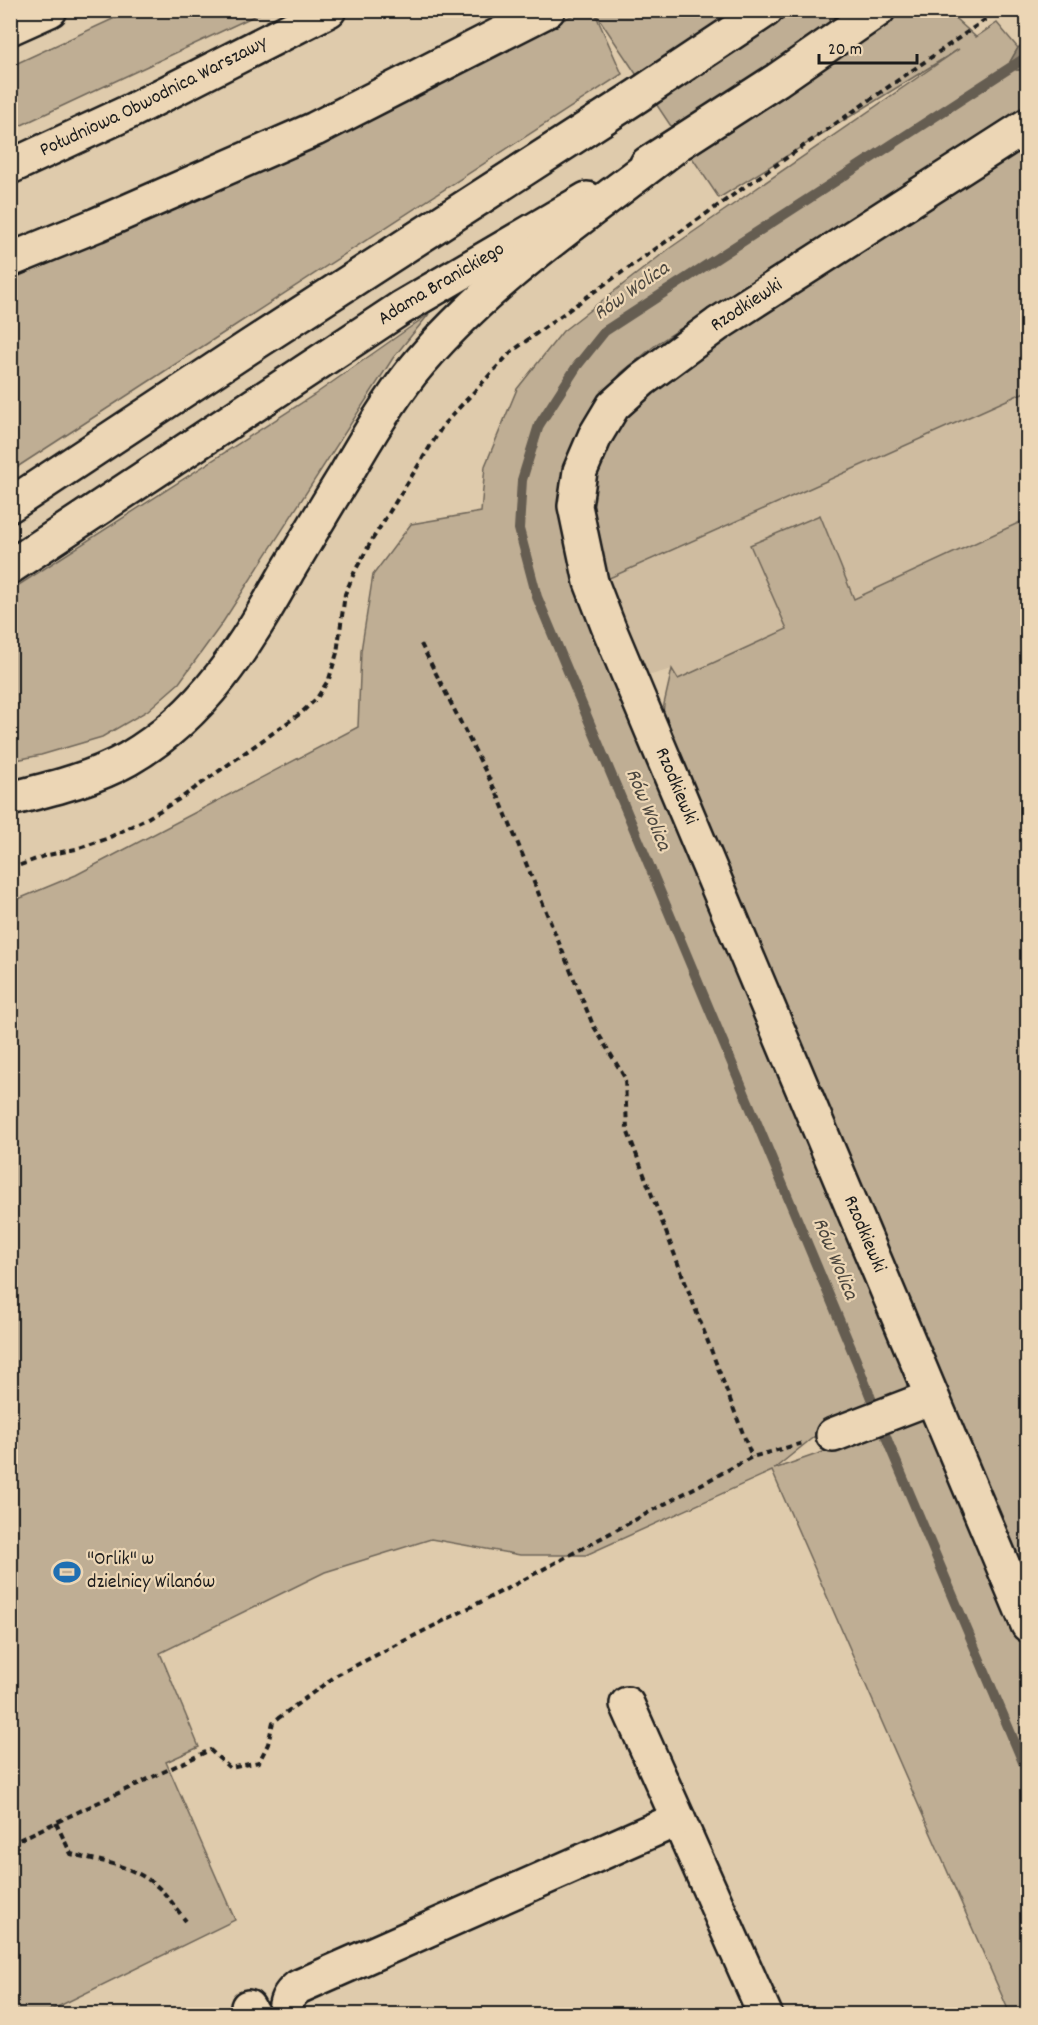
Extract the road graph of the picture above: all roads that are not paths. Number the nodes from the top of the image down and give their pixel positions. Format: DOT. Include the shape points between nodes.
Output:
graph roads {
  1 [pos="50,10"];
  2 [pos="329,10"];
  3 [pos="548,10"];
  4 [pos="766,10"];
  5 [pos="878,10"];
  6 [pos="10,28"];
  7 [pos="1028,125"];
  8 [pos="672,149"];
  9 [pos="10,167"];
  10 [pos="10,260"];
  11 [pos="10,505"];
  12 [pos="10,567"];
  13 [pos="10,798"];
  14 [pos="923,1401"];
  15 [pos="833,1435"];
  16 [pos="1028,1625"];
  17 [pos="627,1704"];
  18 [pos="678,1819"];
  19 [pos="285,2014"];
  20 [pos="765,2014"];
  1 -- 6 [label="main road"];
  2 -- 9 [label="main road, Południowa Obwodnica Warszawy" via="133,110"];
  3 -- 10 [label="main road" via="315,129"];
  4 -- 11 [label="main road"];
  5 -- 8 [label="main road, Adama Branickiego"];
  7 -- 14 [label="main road, Rzodkiewki" via="718,324 642,380 613,406 595,436 580,471 575,506 591,582 608,626"];
  8 -- 12 [label="main road, Adama Branickiego" via="401,308"];
  8 -- 13 [label="main road" via="480,300 440,339 381,416 255,628 218,681 175,726 118,764 72,783"];
  14 -- 15 [label="main road"];
  14 -- 16 [label="main road, Rzodkiewki"];
  17 -- 18 [label="main road"];
  18 -- 19 [label="main road" via="298,1987 286,2001"];
  18 -- 20 [label="main road"];
}
